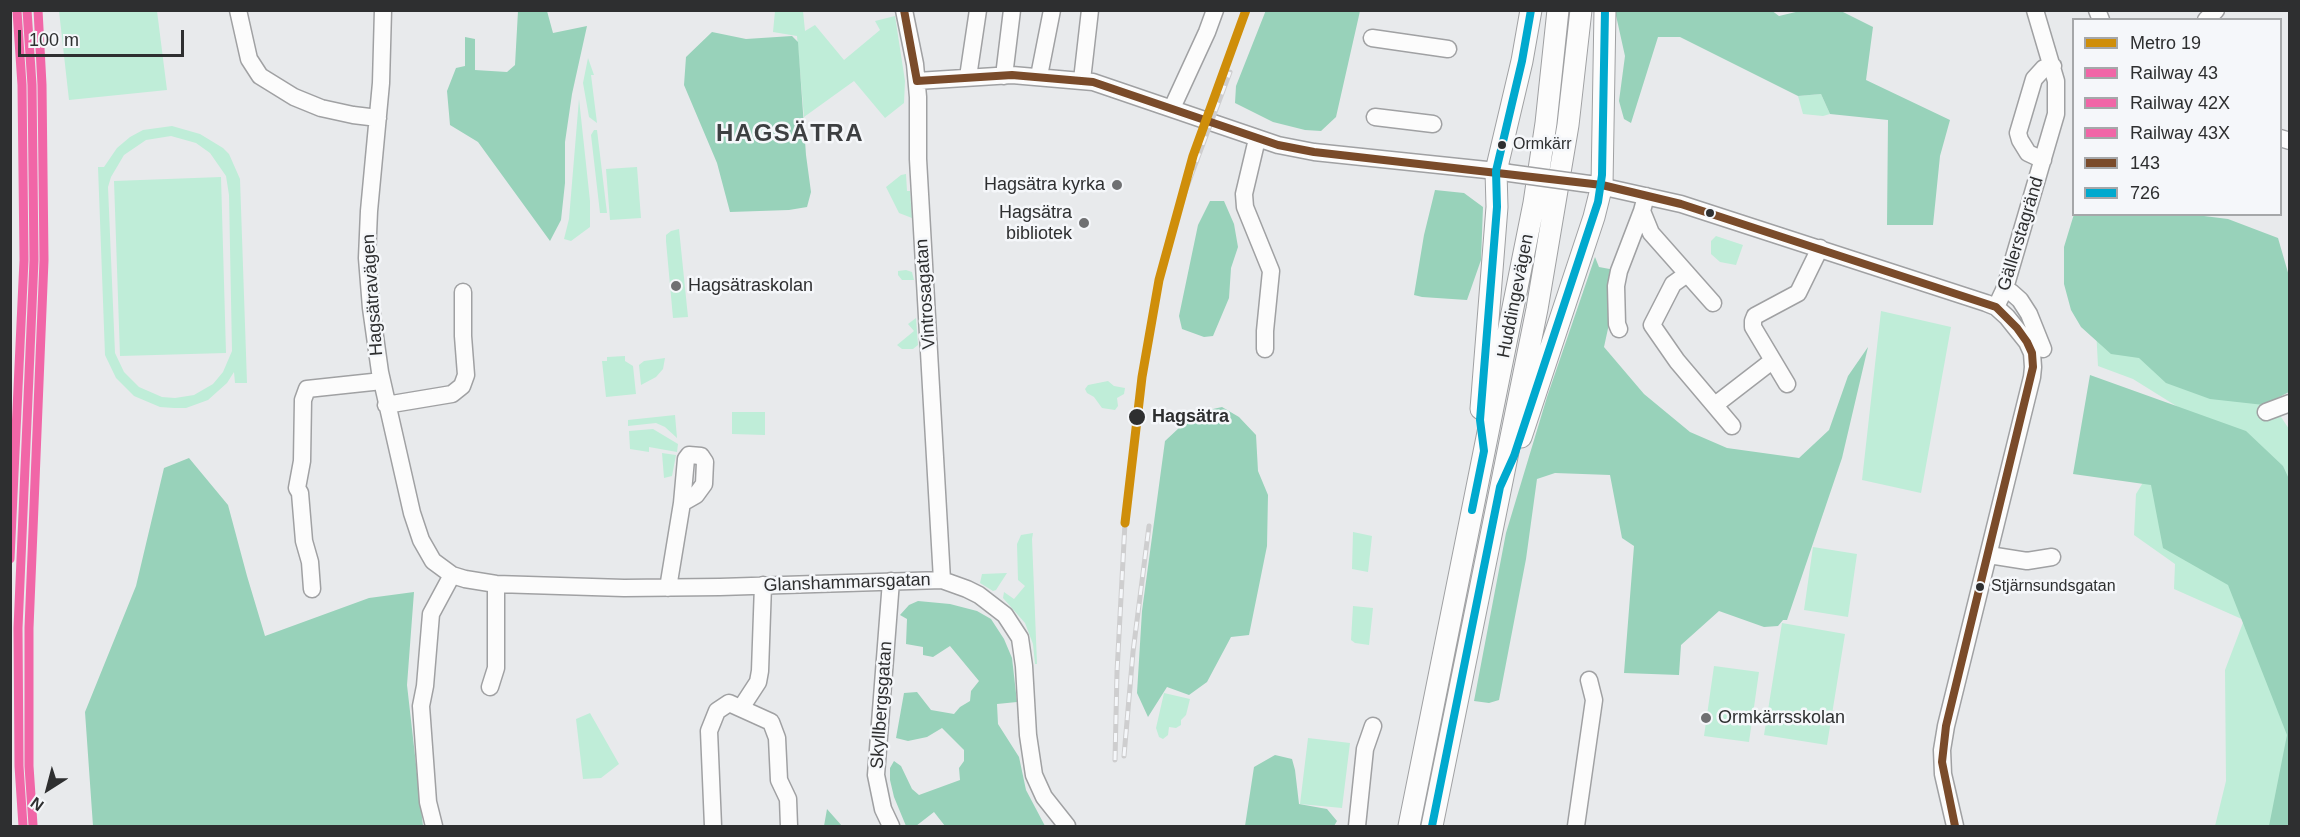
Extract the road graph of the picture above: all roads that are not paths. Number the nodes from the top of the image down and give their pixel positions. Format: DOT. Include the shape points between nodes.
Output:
graph roads {
  1 [pos="238,10"];
  2 [pos="383,10"];
  3 [pos="904,10"];
  4 [pos="978,10"];
  5 [pos="1012,10"];
  6 [pos="1052,10"];
  7 [pos="1090,10"];
  8 [pos="1215,10"];
  9 [pos="1531,10"];
  10 [pos="1558,10"];
  11 [pos="1581,10"];
  12 [pos="1605,10"];
  13 [pos="2035,10"];
  14 [pos="1372,38"];
  15 [pos="1448,49"];
  16 [pos="2053,66"];
  17 [pos="1004,76"];
  18 [pos="1039,76"];
  19 [pos="968,77"];
  20 [pos="1082,80"];
  21 [pos="917,81"];
  22 [pos="1173,108"];
  23 [pos="1375,117"];
  24 [pos="378,118"];
  25 [pos="1433,124"];
  26 [pos="1257,139"];
  27 [pos="2043,160"];
  28 [pos="1502,172"];
  29 [pos="1595,185"];
  30 [pos="1644,203"];
  31 [pos="1820,248"];
  32 [pos="1687,274"];
  33 [pos="463,292"];
  34 [pos="2011,292"];
  35 [pos="1713,303"];
  36 [pos="1996,307"];
  37 [pos="1619,329"];
  38 [pos="1265,349"];
  39 [pos="2043,349"];
  40 [pos="1772,361"];
  41 [pos="382,381"];
  42 [pos="1787,384"];
  43 [pos="2289,403"];
  44 [pos="386,405"];
  45 [pos="1715,405"];
  46 [pos="2266,412"];
  47 [pos="1732,426"];
  48 [pos="1484,451"];
  49 [pos="1500,487"];
  50 [pos="682,503"];
  51 [pos="1989,555"];
  52 [pos="2052,557"];
  53 [pos="447,571"];
  54 [pos="942,580"];
  55 [pos="891,581"];
  56 [pos="496,584"];
  57 [pos="763,585"];
  58 [pos="668,588"];
  59 [pos="312,589"];
  60 [pos="1589,680"];
  61 [pos="490,687"];
  62 [pos="741,708"];
  63 [pos="1373,726"];
  64 [pos="435,826"];
  65 [pos="713,826"];
  66 [pos="789,826"];
  67 [pos="891,826"];
  68 [pos="1067,826"];
  69 [pos="1357,826"];
  70 [pos="1408,826"];
  71 [pos="1432,826"];
  72 [pos="1576,826"];
  73 [pos="1955,826"];
  1 -- 24 [label="street" via="249,59 260,75 294,97 321,108"];
  2 -- 24 [label="street, Hagsätravägen"];
  3 -- 21 [label="street, Vintrosagatan"];
  4 -- 19 [label="street"];
  5 -- 17 [label="street"];
  6 -- 18 [label="street"];
  7 -- 20 [label="street"];
  8 -- 22 [label="street"];
  9 -- 28 [label="main road"];
  10 -- 48 [label="main road, Huddingevägen" via="1534,202"];
  11 -- 49 [label="main road, Huddingevägen" via="1568,125 1537,309"];
  12 -- 29 [label="main road"];
  13 -- 16 [label="street, Gällerstagränd"];
  14 -- 15 [label="street"];
  16 -- 27 [label="street, Gällerstagränd" via="2058,99"];
  16 -- 27 [label="street, Gällerstagränd" via="2044,68 2034,79 2018,133 2028,153"];
  17 -- 18 [label="street"];
  17 -- 19 [label="street"];
  18 -- 20 [label="street"];
  19 -- 21 [label="street"];
  20 -- 22 [label="street"];
  21 -- 54 [label="street, Vintrosagatan"];
  22 -- 26 [label="street"];
  23 -- 25 [label="street"];
  24 -- 41 [label="street, Hagsätravägen" via="368,258"];
  26 -- 28 [label="street" via="1314,152"];
  26 -- 38 [label="street" via="1244,194 1245,207 1271,271"];
  27 -- 36 [label="street, Gällerstagränd"];
  28 -- 29 [label="street, bridge"];
  28 -- 48 [label="main road" via="1480,420"];
  29 -- 30 [label="street"];
  29 -- 49 [label="main road" via="1594,217 1518,445"];
  30 -- 31 [label="street" via="1681,204"];
  30 -- 32 [label="street" via="1651,233"];
  30 -- 37 [label="street" via="1619,271"];
  31 -- 36 [label="street"];
  31 -- 40 [label="street" via="1798,293 1755,316 1753,327"];
  32 -- 35 [label="street"];
  32 -- 45 [label="street" via="1674,284 1652,325"];
  33 -- 44 [label="street" via="466,375 462,386 452,394"];
  34 -- 39 [label="street" via="2029,314"];
  36 -- 51 [label="street" via="2027,342 2033,367"];
  40 -- 42 [label="street"];
  40 -- 45 [label="street"];
  41 -- 44 [label="street, Hagsätravägen"];
  41 -- 59 [label="street" via="307,389 303,400 302,461 297,488"];
  43 -- 46 [label="street"];
  44 -- 53 [label="street, Hagsätravägen" via="421,540 433,561"];
  45 -- 47 [label="street"];
  48 -- 70 [label="main road, Huddingevägen"];
  49 -- 71 [label="main road, Huddingevägen"];
  50 -- 58 [label="street"];
  51 -- 52 [label="street" via="2027,561"];
  51 -- 73 [label="street" via="1942,750 1943,774"];
  53 -- 56 [label="street, Glanshammarsgatan" via="465,579"];
  53 -- 64 [label="street" via="431,615 421,706 428,802"];
  54 -- 55 [label="street, Glanshammarsgatan"];
  54 -- 68 [label="street, Glanshammarsgatan" via="979,595 1005,615 1020,638 1034,776 1044,797"];
  55 -- 57 [label="street, Glanshammarsgatan"];
  55 -- 67 [label="street, Skyllbergsgatan" via="876,775"];
  56 -- 58 [label="street, Glanshammarsgatan"];
  56 -- 61 [label="street" via="496,668"];
  57 -- 58 [label="street, Glanshammarsgatan"];
  57 -- 62 [label="street" via="760,671 758,682"];
  60 -- 72 [label="street" via="1594,700"];
  62 -- 65 [label="street" via="729,703 717,711 709,731"];
  62 -- 66 [label="street" via="771,722 777,738 779,780 788,799"];
  63 -- 69 [label="street" via="1365,749"];
}
